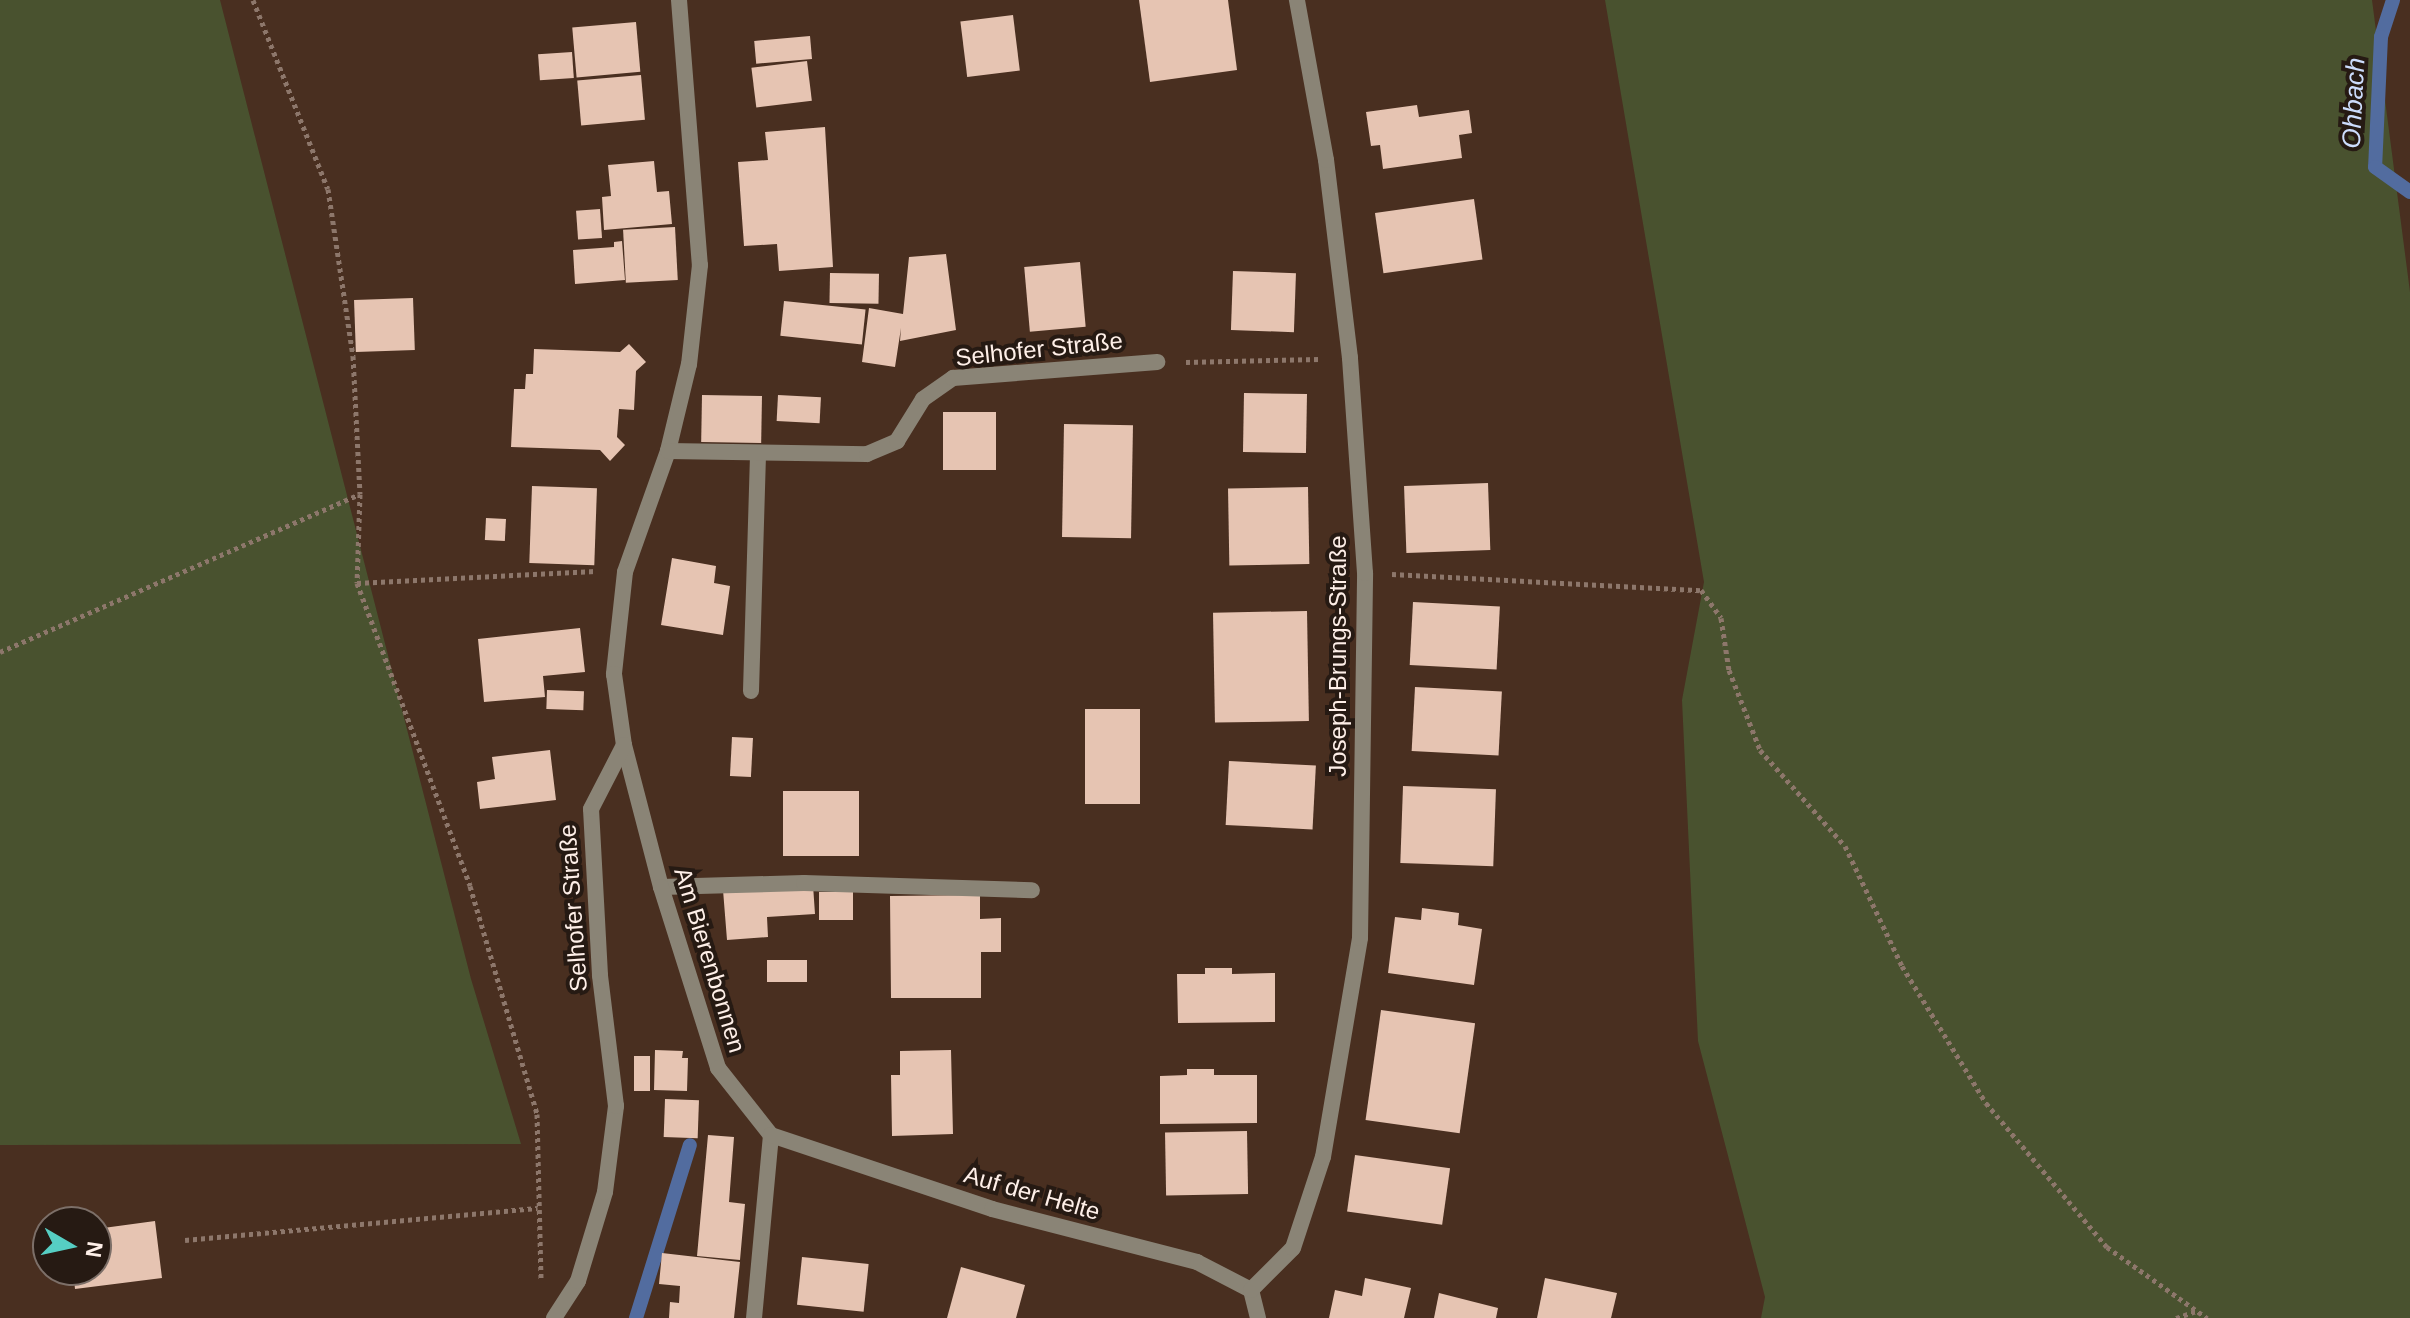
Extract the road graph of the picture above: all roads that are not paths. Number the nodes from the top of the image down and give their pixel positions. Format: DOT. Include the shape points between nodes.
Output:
graph roads {
  1 [pos="679,0"];
  2 [pos="1297,0"];
  3 [pos="1157,362"];
  4 [pos="668,451"];
  5 [pos="758,454"];
  6 [pos="751,691"];
  7 [pos="624,745"];
  8 [pos="661,887"];
  9 [pos="1032,890"];
  10 [pos="771,1135"];
  11 [pos="1251,1290"];
  12 [pos="557,1315"];
  13 [pos="754,1318"];
  14 [pos="1258,1318"];
  1 -- 4 [label="street" via="700,265 689,364"];
  2 -- 11 [label="street, Joseph-Brungs-Straße" via="1326,160 1350,358 1365,573 1360,938 1323,1157 1293,1248"];
  3 -- 5 [label="street, Selhofer Straße" via="953,378 923,399 897,441 867,454"];
  4 -- 5 [label="street, Selhofer Straße"];
  4 -- 7 [label="street" via="625,572 614,674"];
  5 -- 6 [label="street"];
  7 -- 8 [label="street, Am Bierenbonnen"];
  7 -- 12 [label="street, Selhofer Straße" via="591,809 600,975 616,1106 605,1192 578,1281"];
  8 -- 9 [label="street" via="804,883"];
  8 -- 10 [label="street, Am Bierenbonnen" via="718,1068"];
  10 -- 11 [label="street, Auf der Helte" via="992,1209 1197,1262"];
  10 -- 13 [label="street"];
  11 -- 14 [label="street"];
}
